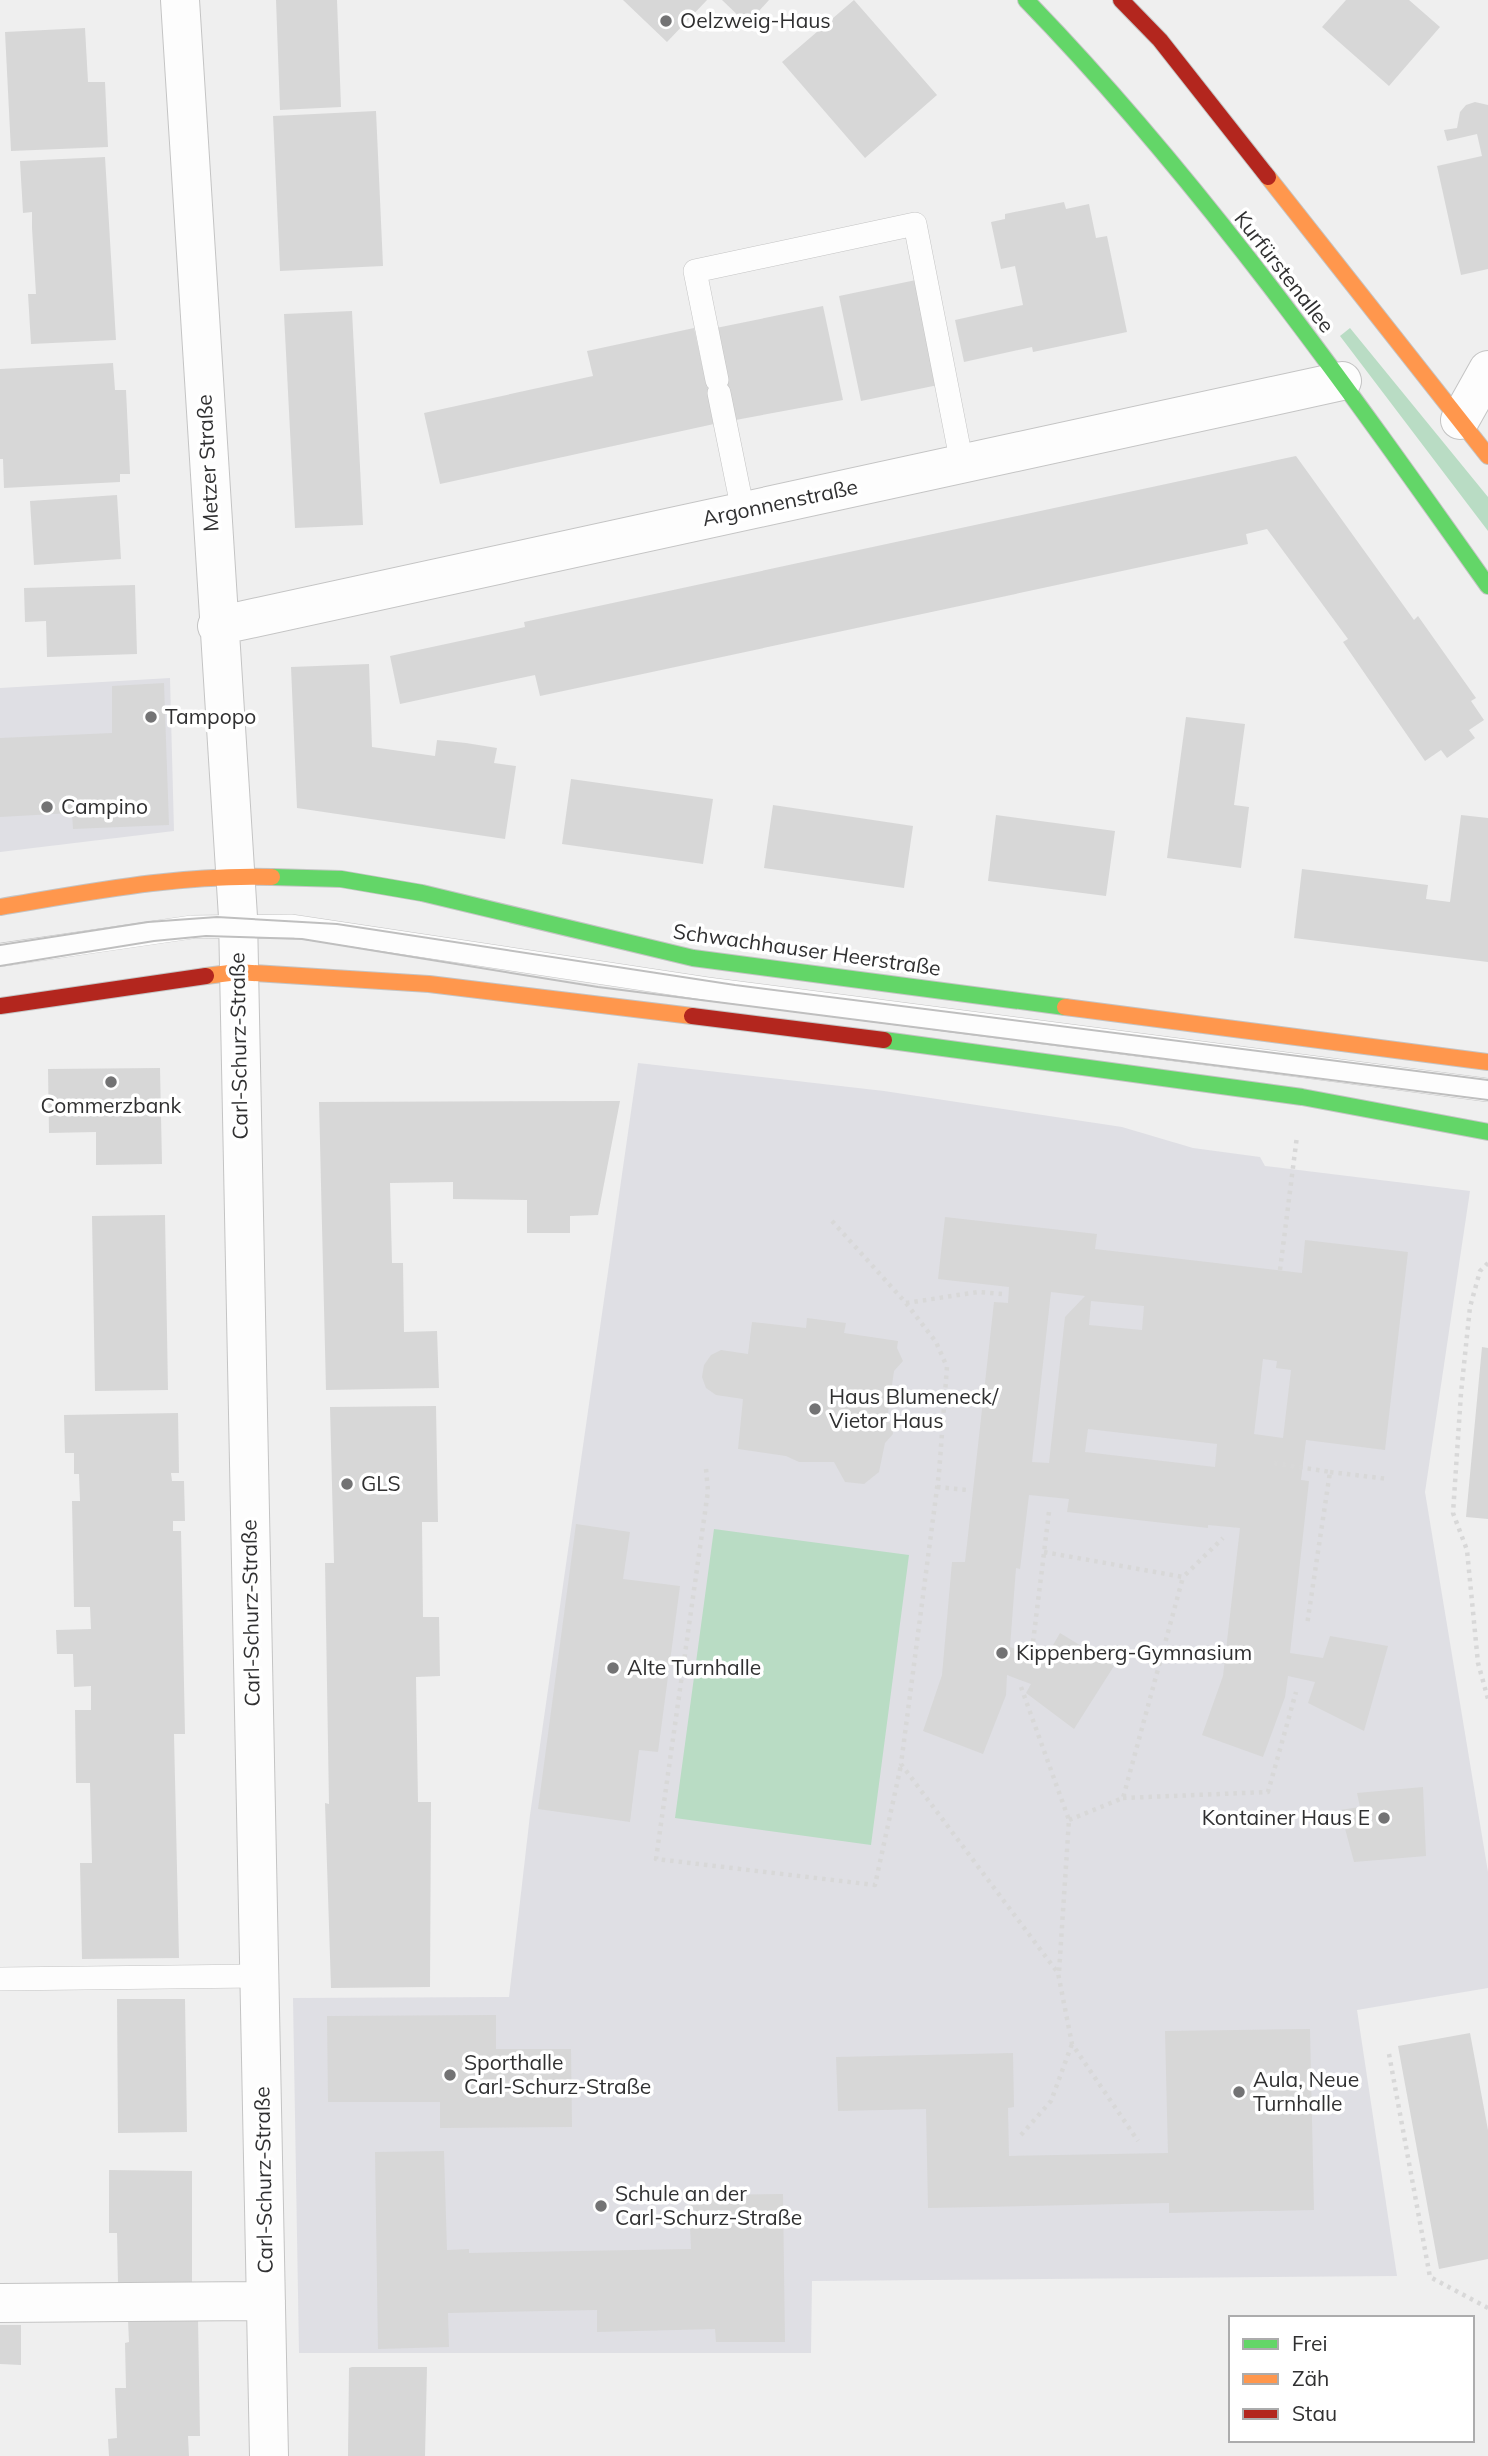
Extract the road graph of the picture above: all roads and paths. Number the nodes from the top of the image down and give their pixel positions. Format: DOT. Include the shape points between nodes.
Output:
graph roads {
  1 [pos="180,0"];
  2 [pos="1026,0"];
  3 [pos="1121,0"];
  4 [pos="1488,370"];
  5 [pos="1342,381"];
  6 [pos="1460,420"];
  7 [pos="1488,456"];
  8 [pos="962,464"];
  9 [pos="743,511"];
  10 [pos="1488,586"];
  11 [pos="217,626"];
  12 [pos="234,876"];
  13 [pos="0,907"];
  14 [pos="237,925"];
  15 [pos="0,956"];
  16 [pos="237,972"];
  17 [pos="0,1006"];
  18 [pos="1488,1062"];
  19 [pos="1488,1090"];
  20 [pos="1302,1097"];
  21 [pos="1488,1132"];
  22 [pos="832,1221"];
  23 [pos="1488,1262"];
  24 [pos="1280,1270"];
  25 [pos="1002,1294"];
  26 [pos="906,1303"];
  27 [pos="1275,1463"];
  28 [pos="706,1469"];
  29 [pos="1330,1472"];
  30 [pos="1388,1479"];
  31 [pos="937,1487"];
  32 [pos="967,1490"];
  33 [pos="1049,1512"];
  34 [pos="1223,1538"];
  35 [pos="1044,1552"];
  36 [pos="1183,1577"];
  37 [pos="1307,1625"];
  38 [pos="1033,1642"];
  39 [pos="1021,1687"];
  40 [pos="1296,1692"];
  41 [pos="1488,1699"];
  42 [pos="901,1764"];
  43 [pos="1123,1798"];
  44 [pos="1069,1820"];
  45 [pos="1058,1973"];
  46 [pos="258,1976"];
  47 [pos="0,1979"];
  48 [pos="1072,2044"];
  49 [pos="1389,2054"];
  50 [pos="1021,2135"];
  51 [pos="1138,2141"];
  52 [pos="266,2301"];
  53 [pos="0,2303"];
  54 [pos="1488,2308"];
  55 [pos="269,2456"];
  1 -- 11 [label="street, Metzer Straße"];
  2 -- 5 [label="main road, Kurfürstenallee" via="1089,65"];
  3 -- 6 [label="main road" via="1160,40"];
  4 -- 6 [label="street"];
  5 -- 8 [label="street, Argonnenstraße"];
  5 -- 10 [label="main road, Kurfürstenallee"];
  6 -- 7 [label="main road"];
  8 -- 9 [label="street, Argonnenstraße"];
  8 -- 9 [label="lane" via="915,224 695,271"];
  9 -- 11 [label="street, Argonnenstraße"];
  11 -- 12 [label="street, Metzer Straße"];
  12 -- 13 [label="main road, Schwachhauser Heerstraße" via="126,886"];
  12 -- 14 [label="street, Metzer Straße"];
  12 -- 18 [label="main road, Schwachhauser Heerstraße" via="341,879 422,893 693,958"];
  14 -- 15 [label="lane" via="134,933"];
  14 -- 16 [label="street, Carl-Schurz-Straße"];
  14 -- 19 [label="lane" via="292,926 709,989"];
  16 -- 17 [label="main road"];
  16 -- 20 [label="main road" via="429,984 586,1002"];
  16 -- 46 [label="street, Carl-Schurz-Straße"];
  20 -- 21 [label="main road"];
  20 -- 24 [label="path"];
  22 -- 26 [label="path"];
  23 -- 41 [label="path" via="1480,1271 1470,1307 1453,1513 1467,1550 1478,1663"];
  25 -- 26 [label="path" via="978,1292"];
  26 -- 31 [label="path" via="936,1342 947,1367"];
  27 -- 29 [label="path"];
  28 -- 42 [label="path" via="708,1491 656,1859 875,1885"];
  29 -- 30 [label="path"];
  29 -- 37 [label="path"];
  31 -- 32 [label="path"];
  31 -- 42 [label="path"];
  33 -- 35 [label="path"];
  34 -- 36 [label="path"];
  35 -- 36 [label="path"];
  35 -- 38 [label="path"];
  36 -- 43 [label="path"];
  39 -- 44 [label="path"];
  40 -- 43 [label="path" via="1268,1792"];
  42 -- 45 [label="path"];
  43 -- 44 [label="path"];
  44 -- 45 [label="path"];
  45 -- 48 [label="path"];
  46 -- 47 [label="lane"];
  46 -- 52 [label="street, Carl-Schurz-Straße"];
  48 -- 50 [label="path" via="1051,2101"];
  48 -- 51 [label="path"];
  49 -- 54 [label="path" via="1430,2277"];
  52 -- 53 [label="street, Carl-Schurz-Straße"];
  52 -- 55 [label="street, Carl-Schurz-Straße"];
}
